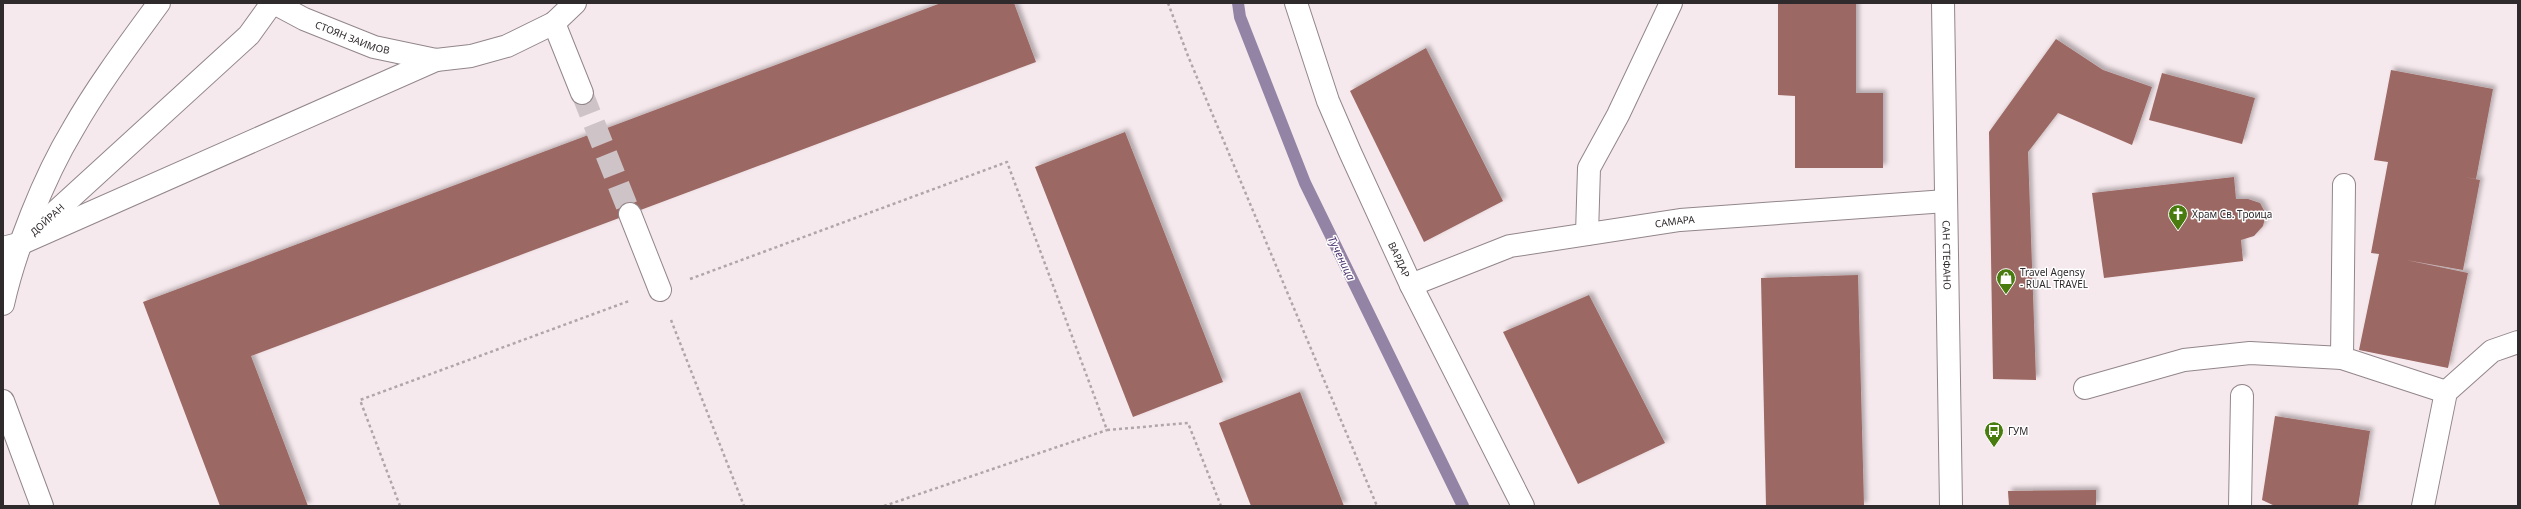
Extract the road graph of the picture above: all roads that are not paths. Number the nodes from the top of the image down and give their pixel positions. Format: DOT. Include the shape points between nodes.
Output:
graph roads {
  1 [pos="159,3"];
  2 [pos="273,3"];
  3 [pos="575,3"];
  4 [pos="1296,3"];
  5 [pos="1671,3"];
  6 [pos="1943,3"];
  7 [pos="554,23"];
  8 [pos="436,60"];
  9 [pos="582,93"];
  10 [pos="2344,185"];
  11 [pos="1946,201"];
  12 [pos="630,214"];
  13 [pos="1587,234"];
  14 [pos="12,245"];
  15 [pos="1411,285"];
  16 [pos="660,290"];
  17 [pos="3,304"];
  18 [pos="2518,342"];
  19 [pos="2342,358"];
  20 [pos="2085,388"];
  21 [pos="2446,392"];
  22 [pos="2242,396"];
  23 [pos="3,400"];
  24 [pos="42,506"];
  25 [pos="1524,506"];
  26 [pos="1951,506"];
  27 [pos="2240,506"];
  28 [pos="2423,506"];
  1 -- 14 [label="street, ДОЙРАН" via="73,128"];
  2 -- 8 [label="street, СТОЯН ЗАИМОВ" via="304,19 374,47"];
  2 -- 14 [label="street, ДОЙРАН" via="249,34 47,217"];
  3 -- 7 [label="street"];
  4 -- 15 [label="street, ВАРДАР" via="1328,101"];
  5 -- 13 [label="street" via="1618,115 1589,168"];
  6 -- 11 [label="street, САН СТЕФАНО"];
  7 -- 8 [label="street" via="507,46 471,56"];
  7 -- 9 [label="street"];
  8 -- 14 [label="street"];
  10 -- 19 [label="street"];
  11 -- 13 [label="street, САМАРА" via="1680,220"];
  11 -- 26 [label="street, САН СТЕФАНО"];
  12 -- 16 [label="street"];
  13 -- 15 [label="street, САМАРА" via="1510,246"];
  14 -- 17 [label="street"];
  15 -- 25 [label="street, ВАРДАР"];
  18 -- 21 [label="street" via="2492,351"];
  19 -- 20 [label="street" via="2250,353 2184,360"];
  19 -- 21 [label="street"];
  21 -- 28 [label="street"];
  22 -- 27 [label="street"];
  23 -- 24 [label="street"];
}
